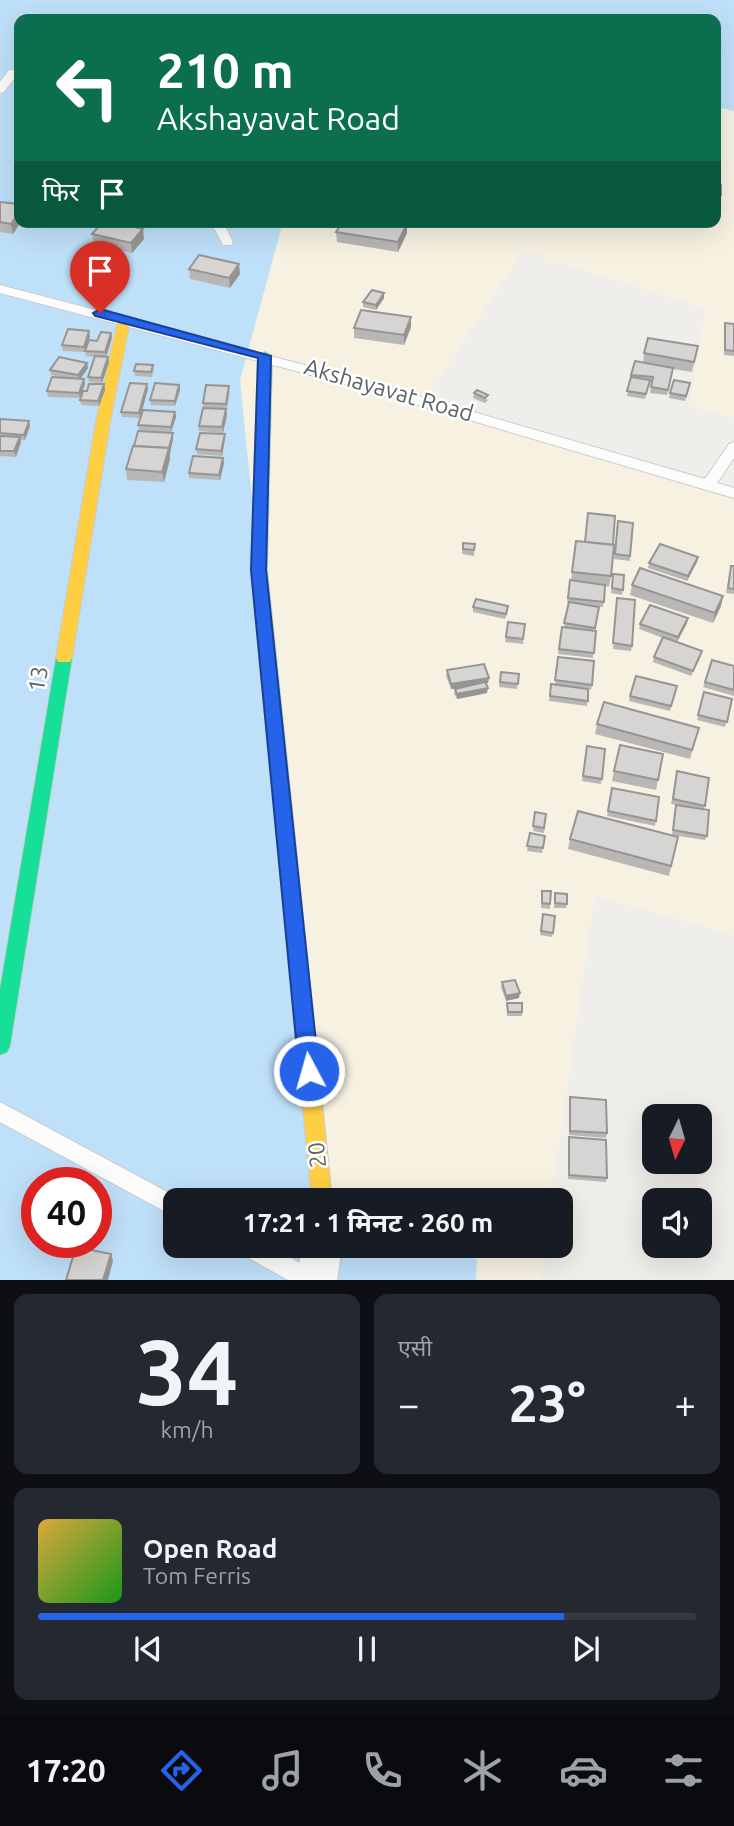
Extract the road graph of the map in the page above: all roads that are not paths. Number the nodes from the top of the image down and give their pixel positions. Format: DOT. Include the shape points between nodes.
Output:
graph roads {
  1 [pos="14,72"];
  2 [pos="0,90"];
  3 [pos="220,228"];
  4 [pos="227,242"];
  5 [pos="0,289"];
  6 [pos="124,320"];
  7 [pos="265,356"];
  8 [pos="734,447"];
  9 [pos="708,485"];
  10 [pos="734,493"];
  11 [pos="0,1046"];
  12 [pos="0,1111"];
  13 [pos="321,1188"];
  14 [pos="163,1200"];
  15 [pos="269,1258"];
  16 [pos="320,1258"];
  17 [pos="309,1280"];
  18 [pos="317,1280"];
  1 -- 2 [label="lane"];
  3 -- 4 [label="lane"];
  5 -- 6 [label="lane, Akshayavat Road"];
  6 -- 7 [label="lane, Akshayavat Road"];
  6 -- 11 [label="street, 13" via="103,422"];
  7 -- 9 [label="lane, Akshayavat Road"];
  7 -- 13 [label="street, 20" via="259,570"];
  8 -- 9 [label="lane"];
  9 -- 10 [label="lane, Akshayavat Road"];
  12 -- 14 [label="lane"];
  15 -- 17 [label="lane"];
  16 -- 18 [label="street"];
}
